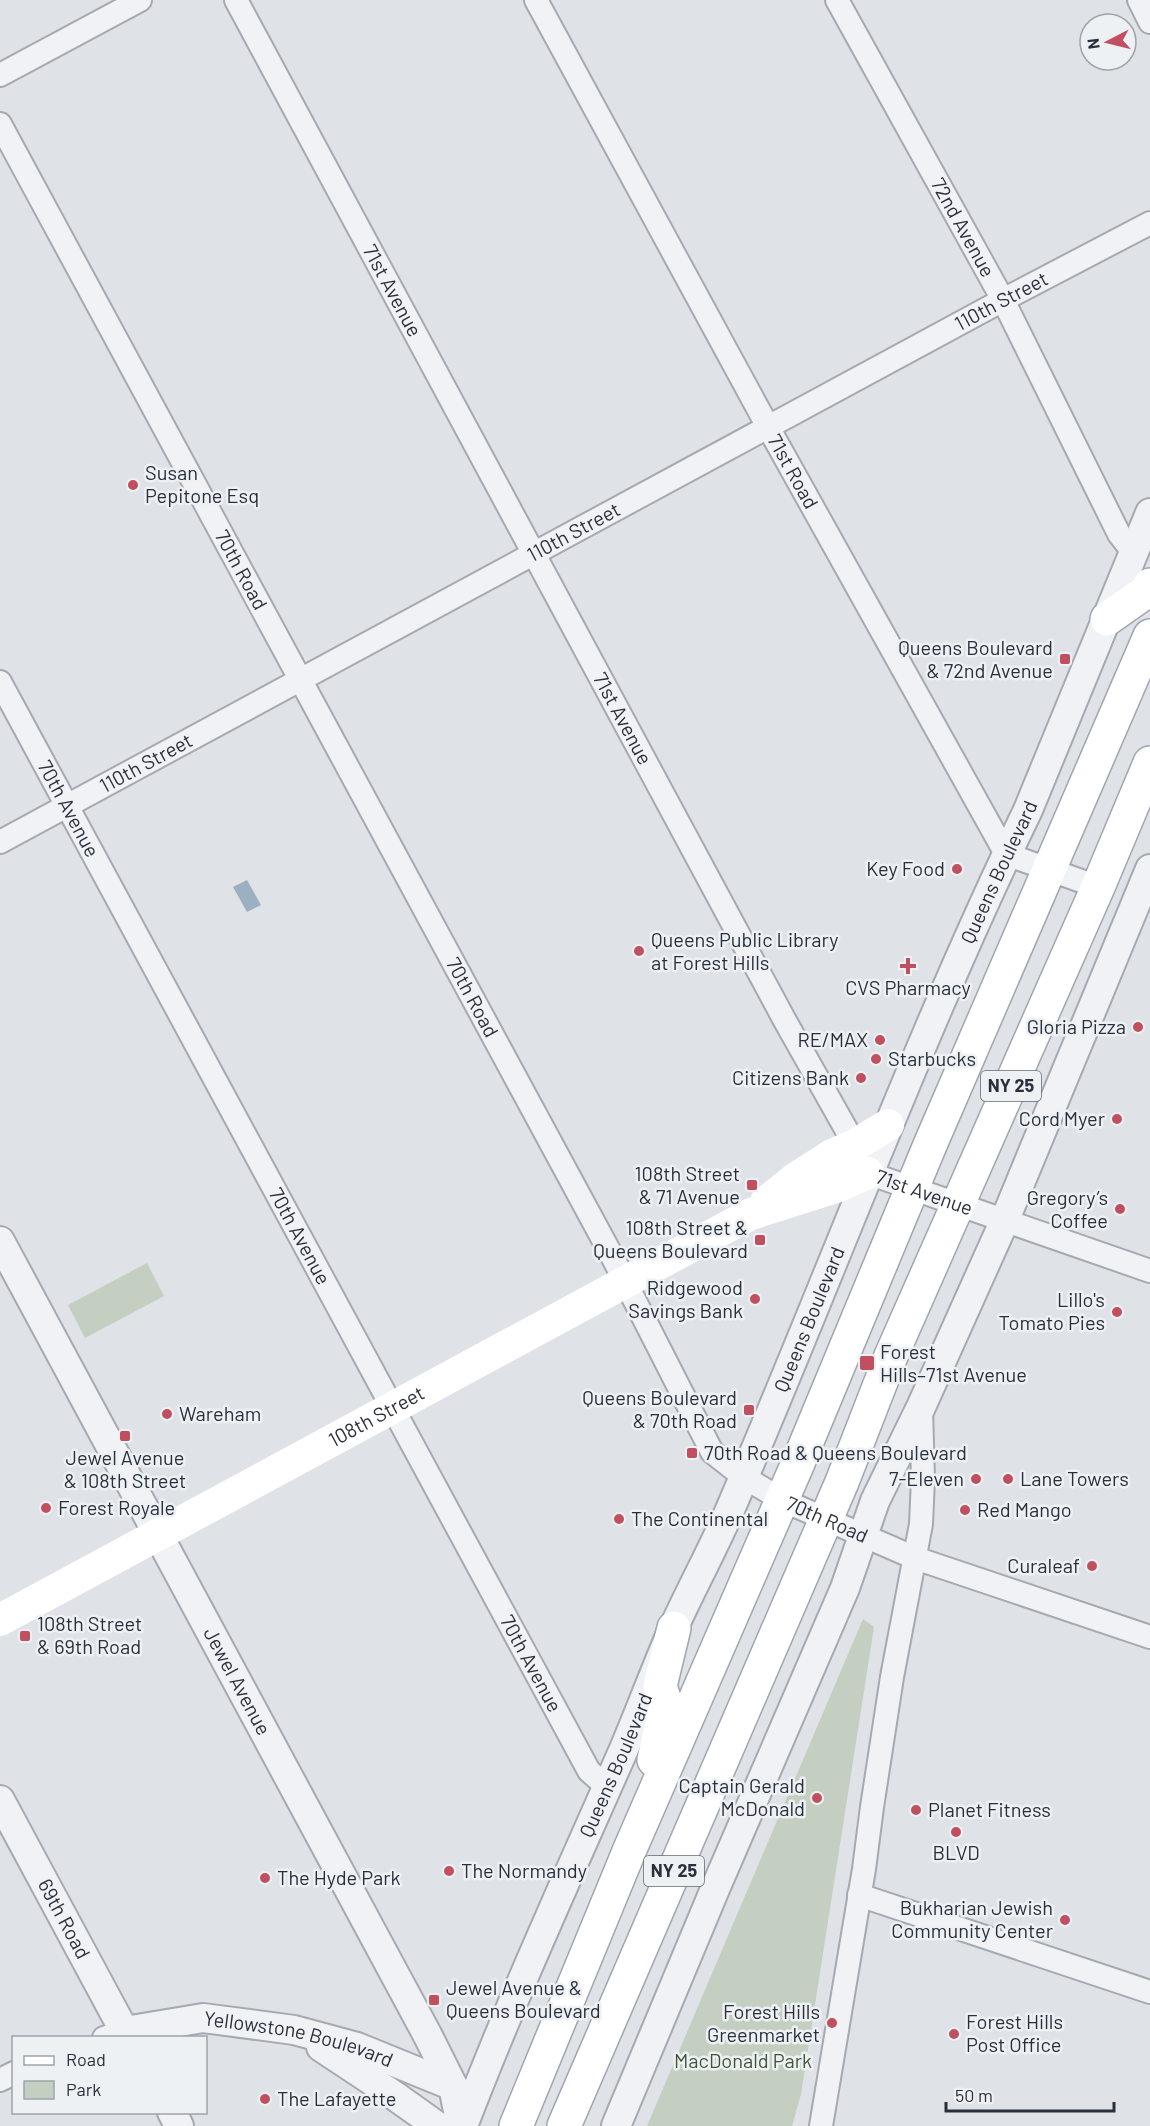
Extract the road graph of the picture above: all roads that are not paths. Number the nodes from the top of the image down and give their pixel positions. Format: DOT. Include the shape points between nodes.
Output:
graph roads {
  1 [pos="140,0"];
  2 [pos="236,0"];
  3 [pos="536,0"];
  4 [pos="837,0"];
  5 [pos="1138,0"];
  6 [pos="1150,21"];
  7 [pos="0,75"];
  8 [pos="0,124"];
  9 [pos="1150,223"];
  10 [pos="1003,300"];
  11 [pos="768,427"];
  12 [pos="1150,513"];
  13 [pos="1132,552"];
  14 [pos="533,553"];
  15 [pos="1150,585"];
  16 [pos="1107,619"];
  17 [pos="1150,636"];
  18 [pos="300,679"];
  19 [pos="0,682"];
  20 [pos="1150,763"];
  21 [pos="67,806"];
  22 [pos="0,842"];
  23 [pos="1006,854"];
  24 [pos="1048,869"];
  25 [pos="1150,869"];
  26 [pos="1098,887"];
  27 [pos="1143,903"];
  28 [pos="888,1125"];
  29 [pos="855,1145"];
  30 [pos="868,1173"];
  31 [pos="912,1189"];
  32 [pos="958,1205"];
  33 [pos="751,1214"];
  34 [pos="1004,1222"];
  35 [pos="0,1241"];
  36 [pos="1150,1271"];
  37 [pos="626,1282"];
  38 [pos="921,1407"];
  39 [pos="392,1408"];
  40 [pos="744,1477"];
  41 [pos="782,1500"];
  42 [pos="826,1519"];
  43 [pos="159,1534"];
  44 [pos="864,1535"];
  45 [pos="915,1558"];
  46 [pos="0,1620"];
  47 [pos="674,1628"];
  48 [pos="1150,1637"];
  49 [pos="606,1786"];
  50 [pos="0,1800"];
  51 [pos="640,1827"];
  52 [pos="859,1895"];
  53 [pos="1150,1992"];
  54 [pos="294,2030"];
  55 [pos="119,2035"];
  56 [pos="453,2086"];
  57 [pos="437,2126"];
  58 [pos="462,2126"];
  59 [pos="516,2126"];
  60 [pos="564,2126"];
  61 [pos="616,2126"];
  62 [pos="821,2126"];
  1 -- 7 [label="street"];
  2 -- 14 [label="street, 71st Avenue"];
  3 -- 11 [label="street, 71st Road"];
  4 -- 10 [label="street, 72nd Avenue"];
  5 -- 6 [label="street"];
  8 -- 18 [label="street, 70th Road"];
  9 -- 10 [label="street, 110th Street"];
  10 -- 11 [label="street, 110th Street"];
  10 -- 13 [label="street, 72nd Avenue" via="1119,534"];
  11 -- 14 [label="street, 110th Street"];
  11 -- 23 [label="street, 71st Road"];
  12 -- 13 [label="street, Queens Boulevard"];
  13 -- 16 [label="street, Queens Boulevard"];
  14 -- 18 [label="street, 110th Street"];
  14 -- 29 [label="street, 71st Avenue"];
  15 -- 16 [label="main road"];
  16 -- 23 [label="street, Queens Boulevard"];
  17 -- 24 [label="main road, NY 25"];
  18 -- 21 [label="street, 110th Street"];
  18 -- 37 [label="street, 70th Road"];
  19 -- 21 [label="street, 70th Avenue"];
  20 -- 26 [label="main road, NY 25"];
  21 -- 22 [label="street, 110th Street"];
  21 -- 39 [label="street, 70th Avenue"];
  23 -- 24 [label="street"];
  23 -- 28 [label="street, Queens Boulevard"];
  24 -- 26 [label="street"];
  24 -- 31 [label="main road, NY 25"];
  25 -- 27 [label="street"];
  26 -- 32 [label="main road, NY 25"];
  27 -- 34 [label="street"];
  28 -- 29 [label="main road, 108th Street"];
  28 -- 30 [label="street, Queens Boulevard"];
  29 -- 30 [label="street, 71st Avenue"];
  29 -- 33 [label="main road, 108th Street" via="796,1178"];
  30 -- 31 [label="street, 71st Avenue"];
  30 -- 33 [label="main road, 108th Street"];
  30 -- 40 [label="street, Queens Boulevard"];
  31 -- 32 [label="street, 71st Avenue"];
  31 -- 41 [label="main road, NY 25"];
  32 -- 34 [label="street, 71st Avenue"];
  32 -- 42 [label="main road, NY 25" via="891,1356"];
  33 -- 37 [label="main road, 108th Street"];
  34 -- 36 [label="street, 71st Avenue"];
  34 -- 38 [label="street"];
  35 -- 43 [label="street, Jewel Avenue"];
  37 -- 39 [label="main road, 108th Street"];
  37 -- 40 [label="street, 70th Road" via="712,1452"];
  38 -- 44 [label="street" via="875,1501"];
  38 -- 45 [label="street" via="922,1502"];
  39 -- 43 [label="main road, 108th Street"];
  39 -- 49 [label="street, 70th Avenue" via="589,1771"];
  40 -- 41 [label="street, 70th Road"];
  40 -- 47 [label="street, Queens Boulevard"];
  41 -- 42 [label="street, 70th Road"];
  41 -- 51 [label="main road, NY 25"];
  42 -- 44 [label="street, 70th Road"];
  42 -- 60 [label="main road, NY 25"];
  43 -- 46 [label="main road, 108th Street"];
  43 -- 56 [label="street, Jewel Avenue"];
  44 -- 45 [label="street, 70th Road"];
  44 -- 61 [label="street"];
  45 -- 48 [label="street, 70th Road"];
  45 -- 52 [label="street" via="892,1677"];
  47 -- 49 [label="street, Queens Boulevard"];
  47 -- 51 [label="main road" via="660,1686 666,1704"];
  49 -- 58 [label="street, Queens Boulevard"];
  50 -- 55 [label="street, 69th Road"];
  51 -- 59 [label="main road, NY 25"];
  52 -- 53 [label="street"];
  52 -- 62 [label="street"];
  54 -- 55 [label="street, Yellowstone Boulevard" via="203,2018"];
  54 -- 56 [label="street, Yellowstone Boulevard" via="357,2048"];
  54 -- 57 [label="street"];
  56 -- 58 [label="street, Jewel Avenue"];
}
